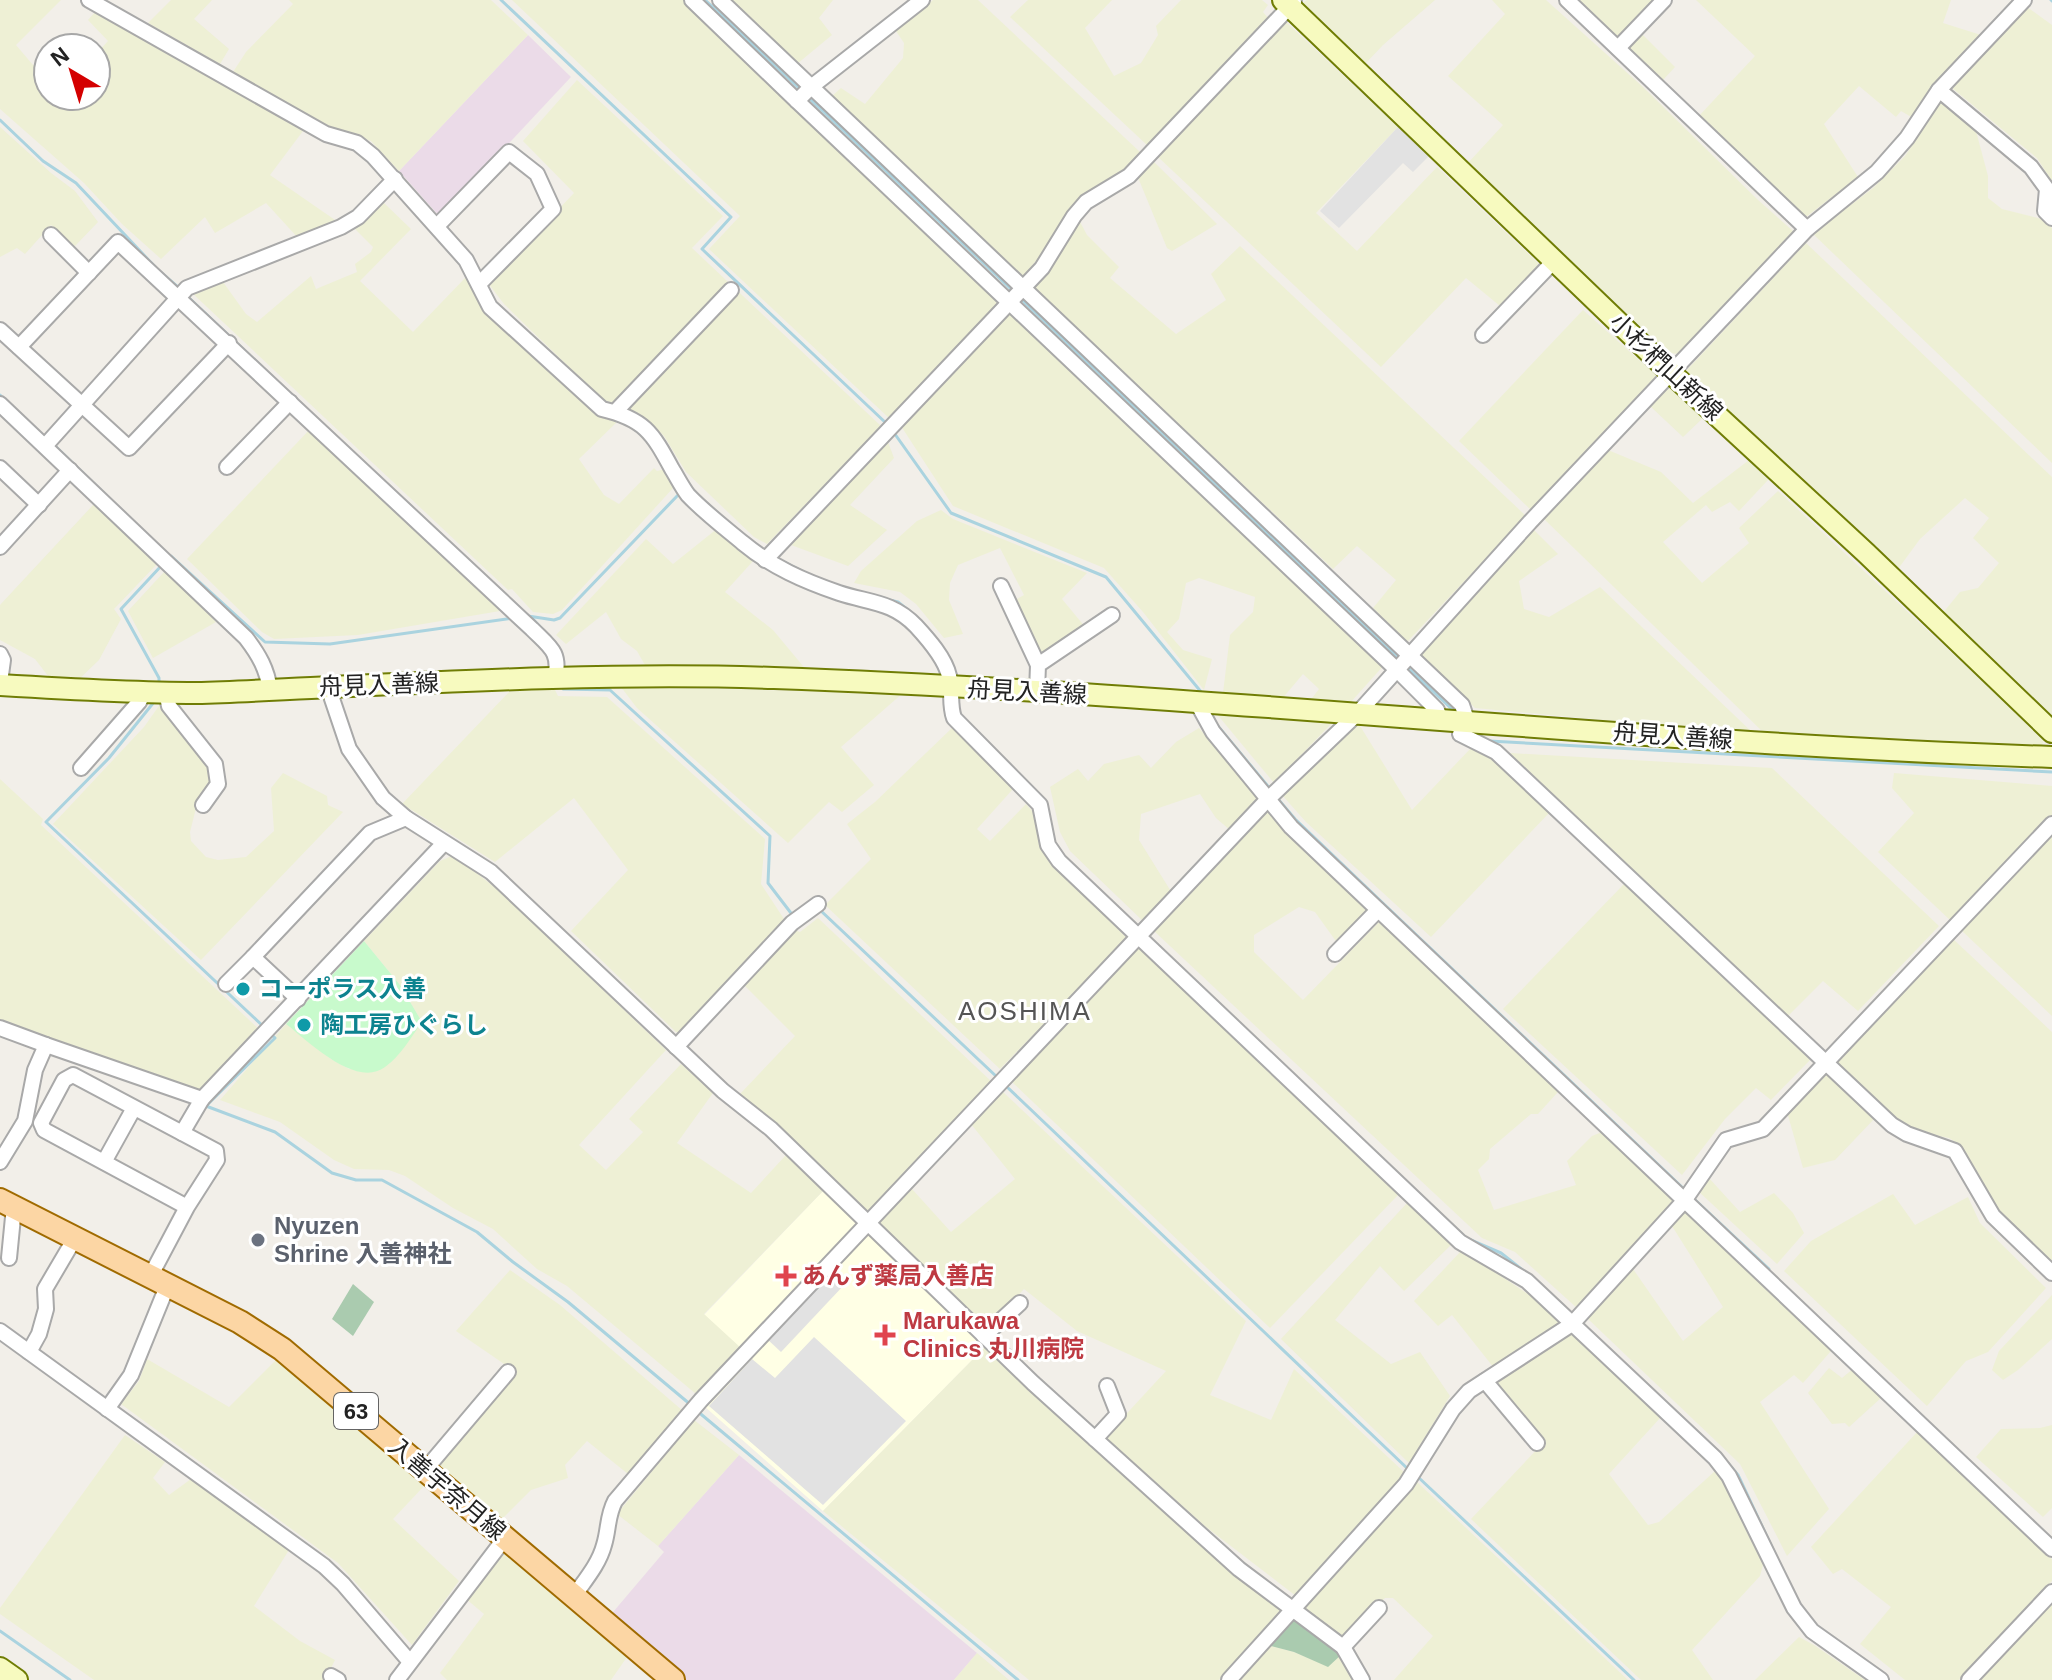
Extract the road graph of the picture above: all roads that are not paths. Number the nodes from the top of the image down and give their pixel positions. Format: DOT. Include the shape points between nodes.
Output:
graph roads {
  1 [pos="89,0"];
  2 [pos="692,0"];
  3 [pos="720,0"];
  4 [pos="922,0"];
  5 [pos="1567,0"];
  6 [pos="1664,0"];
  7 [pos="2024,0"];
  8 [pos="1289,2"];
  9 [pos="1618,48"];
  10 [pos="811,87"];
  11 [pos="1939,90"];
  12 [pos="797,101"];
  13 [pos="395,179"];
  14 [pos="2052,218"];
  15 [pos="437,226"];
  16 [pos="1807,229"];
  17 [pos="51,235"];
  18 [pos="1554,261"];
  19 [pos="89,273"];
  20 [pos="479,284"];
  21 [pos="1024,287"];
  22 [pos="731,290"];
  23 [pos="179,297"];
  24 [pos="1011,301"];
  25 [pos="0,330"];
  26 [pos="1483,335"];
  27 [pos="229,343"];
  28 [pos="19,347"];
  29 [pos="1671,373"];
  30 [pos="290,402"];
  31 [pos="0,404"];
  32 [pos="81,405"];
  33 [pos="615,412"];
  34 [pos="45,446"];
  35 [pos="227,467"];
  36 [pos="0,468"];
  37 [pos="70,470"];
  38 [pos="39,505"];
  39 [pos="0,547"];
  40 [pos="765,560"];
  41 [pos="1001,586"];
  42 [pos="1112,615"];
  43 [pos="0,654"];
  44 [pos="1403,662"];
  45 [pos="1038,665"];
  46 [pos="555,679"];
  47 [pos="0,683"];
  48 [pos="328,687"];
  49 [pos="950,688"];
  50 [pos="270,690"];
  51 [pos="144,692"];
  52 [pos="166,692"];
  53 [pos="1037,692"];
  54 [pos="1196,701"];
  55 [pos="1357,714"];
  56 [pos="1441,721"];
  57 [pos="1468,723"];
  58 [pos="2052,732"];
  59 [pos="2052,757"];
  60 [pos="81,768"];
  61 [pos="1268,799"];
  62 [pos="203,805"];
  63 [pos="406,818"];
  64 [pos="2052,824"];
  65 [pos="444,843"];
  66 [pos="818,904"];
  67 [pos="1378,910"];
  68 [pos="1139,937"];
  69 [pos="1335,954"];
  70 [pos="253,957"];
  71 [pos="226,984"];
  72 [pos="298,999"];
  73 [pos="0,1028"];
  74 [pos="46,1045"];
  75 [pos="676,1047"];
  76 [pos="1826,1063"];
  77 [pos="202,1099"];
  78 [pos="134,1108"];
  79 [pos="182,1133"];
  80 [pos="0,1162"];
  81 [pos="104,1162"];
  82 [pos="1684,1201"];
  83 [pos="5,1205"];
  84 [pos="187,1207"];
  85 [pos="867,1222"];
  86 [pos="75,1238"];
  87 [pos="9,1258"];
  88 [pos="2052,1273"];
  89 [pos="159,1280"];
  90 [pos="1020,1303"];
  91 [pos="1572,1324"];
  92 [pos="0,1331"];
  93 [pos="984,1336"];
  94 [pos="29,1352"];
  95 [pos="508,1372"];
  96 [pos="1485,1381"];
  97 [pos="1107,1386"];
  98 [pos="107,1409"];
  99 [pos="1095,1439"];
  100 [pos="1537,1443"];
  101 [pos="425,1470"];
  102 [pos="505,1538"];
  103 [pos="2052,1549"];
  104 [pos="2052,1592"];
  105 [pos="574,1596"];
  106 [pos="1379,1608"];
  107 [pos="1292,1610"];
  108 [pos="1343,1647"];
  109 [pos="410,1662"];
  110 [pos="0,1668"];
  111 [pos="17,1680"];
  112 [pos="397,1680"];
  113 [pos="673,1680"];
  114 [pos="1229,1680"];
  115 [pos="1362,1680"];
  116 [pos="1881,1680"];
  117 [pos="1969,1680"];
  1 -- 13 [label="street" via="326,134 357,143"];
  2 -- 12 [label="street"];
  3 -- 10 [label="street"];
  4 -- 10 [label="street"];
  5 -- 9 [label="street"];
  6 -- 9 [label="street"];
  7 -- 11 [label="street"];
  8 -- 18 [label="main road, 小杉椚山新線"];
  8 -- 21 [label="street" via="1129,176 1080,209"];
  9 -- 16 [label="street"];
  10 -- 12 [label="street"];
  10 -- 21 [label="street"];
  11 -- 14 [label="street" via="2031,167 2047,189 2045,211"];
  11 -- 16 [label="street" via="1877,172"];
  12 -- 24 [label="street"];
  13 -- 15 [label="street"];
  13 -- 23 [label="street" via="341,227 187,288"];
  15 -- 20 [label="street"];
  15 -- 20 [label="street" via="509,152 537,174 553,209"];
  16 -- 29 [label="street"];
  17 -- 19 [label="street"];
  18 -- 26 [label="street"];
  18 -- 29 [label="main road, 小杉椚山新線"];
  19 -- 23 [label="street" via="118,242"];
  19 -- 28 [label="street"];
  20 -- 33 [label="street" via="490,307 602,409"];
  21 -- 24 [label="street"];
  21 -- 44 [label="street"];
  22 -- 33 [label="street"];
  23 -- 27 [label="street"];
  23 -- 32 [label="street"];
  24 -- 40 [label="street"];
  24 -- 44 [label="street"];
  25 -- 28 [label="street"];
  27 -- 30 [label="street"];
  27 -- 32 [label="street" via="129,448"];
  28 -- 32 [label="street"];
  29 -- 44 [label="street"];
  29 -- 58 [label="main road, 小杉椚山新線"];
  30 -- 35 [label="street"];
  30 -- 46 [label="street" via="553,650 558,663"];
  31 -- 34 [label="street"];
  32 -- 34 [label="street"];
  33 -- 40 [label="street" via="638,421 658,443 687,493"];
  34 -- 37 [label="street"];
  36 -- 38 [label="street"];
  37 -- 38 [label="street"];
  37 -- 50 [label="street" via="246,638 267,673"];
  38 -- 39 [label="street"];
  40 -- 49 [label="street" via="797,577 897,609 943,661"];
  41 -- 45 [label="street"];
  42 -- 45 [label="street"];
  43 -- 47 [label="street"];
  44 -- 55 [label="street"];
  44 -- 56 [label="street"];
  44 -- 57 [label="street" via="1462,705"];
  45 -- 53 [label="street"];
  46 -- 48 [label="main road, 舟見入善線"];
  46 -- 49 [label="main road, 舟見入善線" via="684,676"];
  47 -- 51 [label="main road, 舟見入善線"];
  48 -- 50 [label="main road, 舟見入善線"];
  48 -- 63 [label="street" via="360,769"];
  49 -- 53 [label="main road, 舟見入善線"];
  49 -- 68 [label="street" via="954,718 1040,805 1048,845 1059,861"];
  50 -- 52 [label="main road, 舟見入善線"];
  51 -- 52 [label="main road, 舟見入善線"];
  51 -- 60 [label="street"];
  52 -- 62 [label="street" via="169,706 215,764 218,784"];
  53 -- 54 [label="main road, 舟見入善線"];
  54 -- 55 [label="main road, 舟見入善線"];
  54 -- 61 [label="street" via="1213,732"];
  55 -- 56 [label="main road, 舟見入善線"];
  55 -- 61 [label="street"];
  56 -- 57 [label="main road, 舟見入善線"];
  57 -- 59 [label="main road, 舟見入善線"];
  57 -- 76 [label="street" via="1460,734 1496,752"];
  61 -- 67 [label="street"];
  61 -- 68 [label="street"];
  63 -- 65 [label="street"];
  63 -- 70 [label="street" via="370,833"];
  64 -- 76 [label="street"];
  65 -- 72 [label="street"];
  65 -- 75 [label="street" via="486,868"];
  66 -- 75 [label="street" via="792,923"];
  67 -- 69 [label="street"];
  67 -- 82 [label="street"];
  68 -- 85 [label="street"];
  68 -- 91 [label="street" via="1460,1242 1527,1281"];
  70 -- 71 [label="street"];
  70 -- 72 [label="street"];
  72 -- 77 [label="street"];
  73 -- 74 [label="street"];
  74 -- 77 [label="street"];
  74 -- 80 [label="street" via="25,1121"];
  75 -- 85 [label="street"];
  76 -- 82 [label="street" via="1763,1129 1726,1140"];
  76 -- 88 [label="street" via="1892,1125 1955,1151 1993,1216"];
  77 -- 79 [label="street"];
  78 -- 79 [label="street"];
  78 -- 81 [label="street"];
  78 -- 81 [label="street" via="73,1075 64,1080 41,1123 44,1130"];
  79 -- 84 [label="street" via="216,1151 217,1160"];
  81 -- 84 [label="street"];
  82 -- 91 [label="street"];
  82 -- 103 [label="street"];
  83 -- 86 [label="main road, 入善宇奈月線 / 63"];
  83 -- 87 [label="street"];
  84 -- 89 [label="street"];
  85 -- 93 [label="street"];
  85 -- 105 [label="street" via="615,1501 600,1557"];
  86 -- 89 [label="main road, 入善宇奈月線 / 63"];
  86 -- 94 [label="street" via="45,1289 46,1309"];
  89 -- 98 [label="street" via="131,1375"];
  89 -- 101 [label="main road, 入善宇奈月線 / 63" via="282,1349"];
  90 -- 93 [label="street"];
  91 -- 96 [label="street"];
  91 -- 116 [label="street" via="1715,1458 1794,1608 1812,1631"];
  92 -- 94 [label="street"];
  93 -- 99 [label="street"];
  94 -- 98 [label="street"];
  95 -- 101 [label="street"];
  96 -- 100 [label="street"];
  96 -- 107 [label="street" via="1453,1409 1406,1484"];
  97 -- 99 [label="street" via="1118,1414"];
  98 -- 109 [label="street" via="324,1566"];
  99 -- 107 [label="street"];
  101 -- 102 [label="main road, 入善宇奈月線 / 63"];
  102 -- 105 [label="main road, 入善宇奈月線 / 63"];
  102 -- 109 [label="street"];
  104 -- 117 [label="street"];
  105 -- 113 [label="main road, 入善宇奈月線 / 63"];
  106 -- 108 [label="street"];
  107 -- 108 [label="street"];
  107 -- 114 [label="street"];
  108 -- 115 [label="street"];
  109 -- 112 [label="street"];
  110 -- 111 [label="main road"];
}
